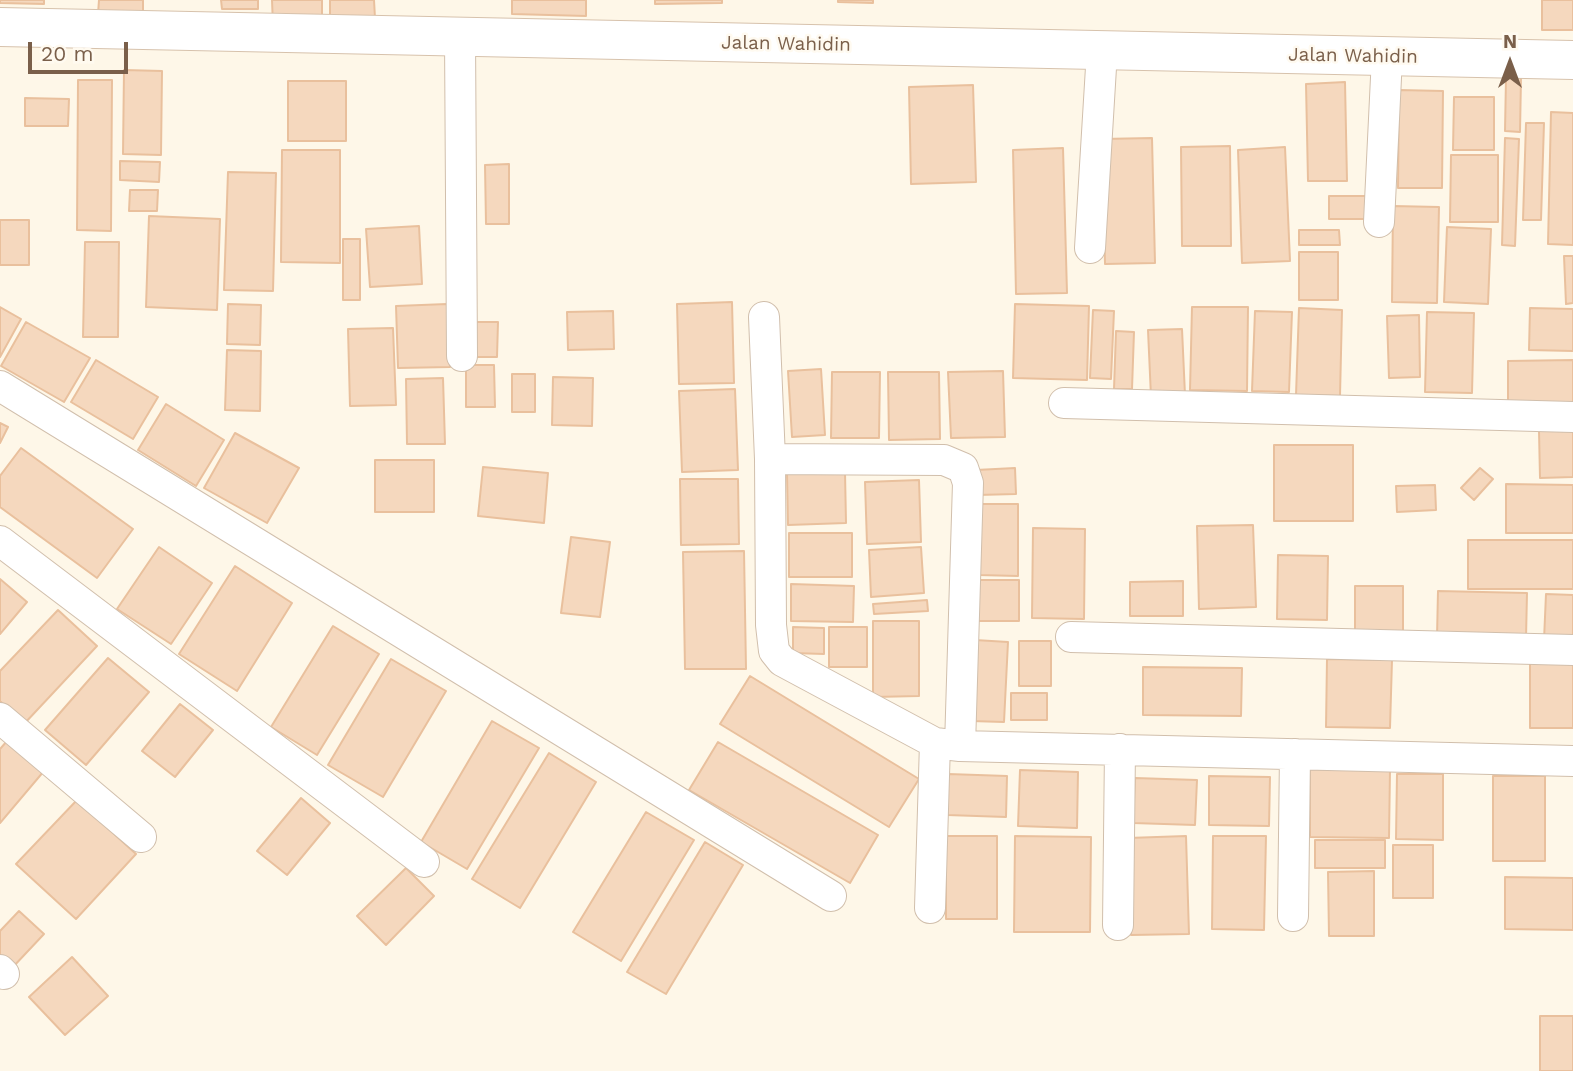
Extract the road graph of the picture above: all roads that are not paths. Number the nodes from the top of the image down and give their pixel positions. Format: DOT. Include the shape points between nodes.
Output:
graph roads {
  1 [pos="0,27"];
  2 [pos="460,36"];
  3 [pos="1102,51"];
  4 [pos="1387,57"];
  5 [pos="1573,60"];
  6 [pos="1379,222"];
  7 [pos="1090,248"];
  8 [pos="764,317"];
  9 [pos="462,356"];
  10 [pos="0,386"];
  11 [pos="1064,403"];
  12 [pos="1573,417"];
  13 [pos="770,459"];
  14 [pos="0,541"];
  15 [pos="1071,637"];
  16 [pos="1573,650"];
  17 [pos="0,718"];
  18 [pos="948,744"];
  19 [pos="1120,749"];
  20 [pos="1295,754"];
  21 [pos="1573,761"];
  22 [pos="141,837"];
  23 [pos="424,862"];
  24 [pos="831,896"];
  25 [pos="930,908"];
  26 [pos="1293,916"];
  27 [pos="1118,925"];
  1 -- 2 [label="street, Jalan Wahidin"];
  2 -- 3 [label="street, Jalan Wahidin"];
  2 -- 9 [label="street"];
  3 -- 4 [label="street, Jalan Wahidin"];
  3 -- 7 [label="street"];
  4 -- 5 [label="street, Jalan Wahidin"];
  4 -- 6 [label="street"];
  8 -- 13 [label="street"];
  10 -- 24 [label="street"];
  11 -- 12 [label="street"];
  13 -- 18 [label="street" via="775,651 782,661"];
  13 -- 18 [label="street" via="944,460 963,468 968,483"];
  14 -- 23 [label="street"];
  15 -- 16 [label="street"];
  17 -- 22 [label="street"];
  18 -- 19 [label="street"];
  18 -- 25 [label="street"];
  19 -- 20 [label="street"];
  19 -- 27 [label="street"];
  20 -- 21 [label="street"];
  20 -- 26 [label="street"];
}
